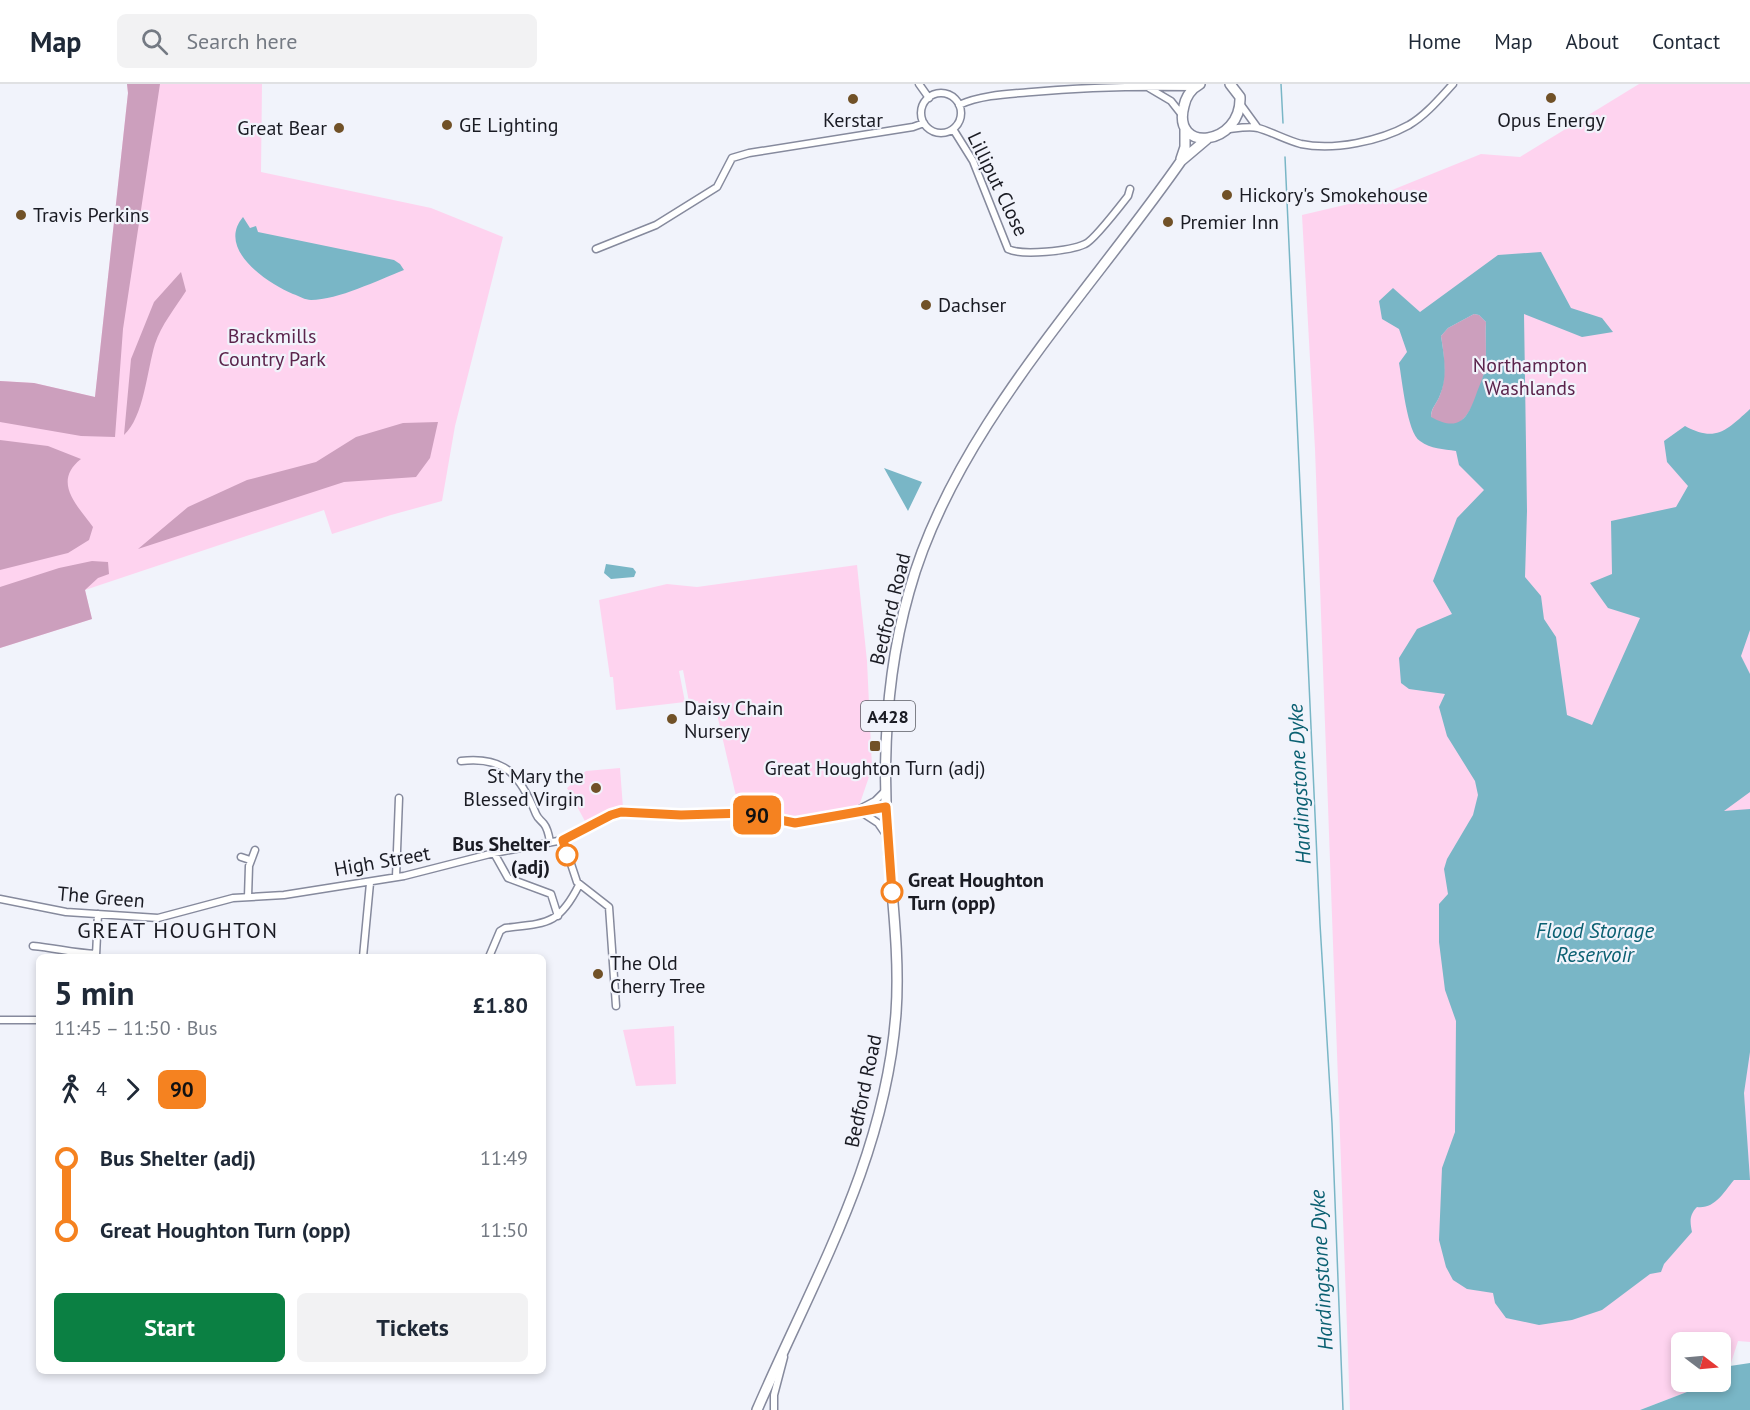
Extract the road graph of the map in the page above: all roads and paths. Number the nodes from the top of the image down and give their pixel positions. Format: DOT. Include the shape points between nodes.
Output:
graph roads {
  1 [pos="920,84"];
  2 [pos="1230,84"];
  3 [pos="1453,84"];
  4 [pos="1197,85"];
  5 [pos="1146,87"];
  6 [pos="1240,88"];
  7 [pos="929,98"];
  8 [pos="959,105"];
  9 [pos="1241,105"];
  10 [pos="1182,115"];
  11 [pos="924,123"];
  12 [pos="1257,128"];
  13 [pos="953,129"];
  14 [pos="1185,129"];
  15 [pos="1230,129"];
  16 [pos="1207,139"];
  17 [pos="1181,161"];
  18 [pos="1130,189"];
  19 [pos="596,249"];
  20 [pos="461,761"];
  21 [pos="886,790"];
  22 [pos="399,798"];
  23 [pos="886,807"];
  24 [pos="858,810"];
  25 [pos="888,836"];
  26 [pos="563,840"];
  27 [pos="550,842"];
  28 [pos="255,850"];
  29 [pos="494,853"];
  30 [pos="241,857"];
  31 [pos="250,860"];
  32 [pos="396,878"];
  33 [pos="370,883"];
  34 [pos="579,885"];
  35 [pos="248,897"];
  36 [pos="233,898"];
  37 [pos="0,899"];
  38 [pos="99,914"];
  39 [pos="558,916"];
  40 [pos="33,946"];
  41 [pos="74,954"];
  42 [pos="96,954"];
  43 [pos="363,954"];
  44 [pos="490,954"];
  45 [pos="616,1006"];
  46 [pos="0,1020"];
  47 [pos="36,1020"];
  48 [pos="790,1333"];
  49 [pos="757,1410"];
  50 [pos="774,1410"];
  1 -- 7 [label="street"];
  2 -- 6 [label="highway"];
  3 -- 12 [label="street" via="1410,124 1386,135 1311,145"];
  4 -- 5 [label="street"];
  4 -- 10 [label="highway" via="1186,99"];
  5 -- 8 [label="street" via="1018,93"];
  5 -- 10 [label="street" via="1171,101"];
  6 -- 9 [label="highway"];
  7 -- 8 [label="street" via="946,94"];
  7 -- 11 [label="street" via="921,112"];
  8 -- 13 [label="street" via="960,117"];
  9 -- 12 [label="street"];
  9 -- 15 [label="highway"];
  10 -- 14 [label="highway, Bedford Road"];
  11 -- 13 [label="street" via="938,133"];
  11 -- 19 [label="street" via="732,158 717,187 656,225"];
  12 -- 15 [label="street"];
  13 -- 18 [label="street, Lilliput Close" via="973,161 1008,249 1015,252 1087,244"];
  14 -- 16 [label="highway" via="1194,137"];
  14 -- 17 [label="highway, Bedford Road / A428"];
  15 -- 16 [label="highway, Bedford Road"];
  16 -- 17 [label="highway, Bedford Road / A428"];
  17 -- 21 [label="highway, Bedford Road / A428" via="978,437 935,521 909,590 897,641 890,693"];
  20 -- 27 [label="street" via="489,760 519,779 537,817 545,825"];
  21 -- 23 [label="highway, Bedford Road / A428"];
  21 -- 24 [label="street"];
  22 -- 32 [label="street"];
  23 -- 24 [label="street, High Street"];
  23 -- 25 [label="highway, Bedford Road / A428"];
  24 -- 25 [label="street" via="878,823"];
  24 -- 26 [label="street, High Street" via="795,823 746,813 621,812"];
  25 -- 48 [label="highway, Bedford Road / A428" via="897,1011 886,1083 857,1189"];
  26 -- 27 [label="street, High Street"];
  26 -- 34 [label="street"];
  27 -- 29 [label="street, High Street"];
  28 -- 31 [label="street"];
  29 -- 32 [label="street, High Street"];
  29 -- 39 [label="street" via="508,878 548,892"];
  30 -- 31 [label="street"];
  31 -- 35 [label="street"];
  32 -- 33 [label="street, High Street"];
  33 -- 35 [label="street, High Street"];
  33 -- 43 [label="street"];
  34 -- 39 [label="street"];
  34 -- 45 [label="street" via="609,907"];
  35 -- 36 [label="street, High Street"];
  36 -- 38 [label="street, The Green" via="158,918"];
  37 -- 38 [label="street, The Green"];
  38 -- 42 [label="street"];
  39 -- 44 [label="street" via="550,921 505,928"];
  40 -- 41 [label="street"];
  46 -- 47 [label="street"];
  48 -- 49 [label="highway, A428"];
  48 -- 50 [label="street, Bedford Road" via="774,1395"];
}
